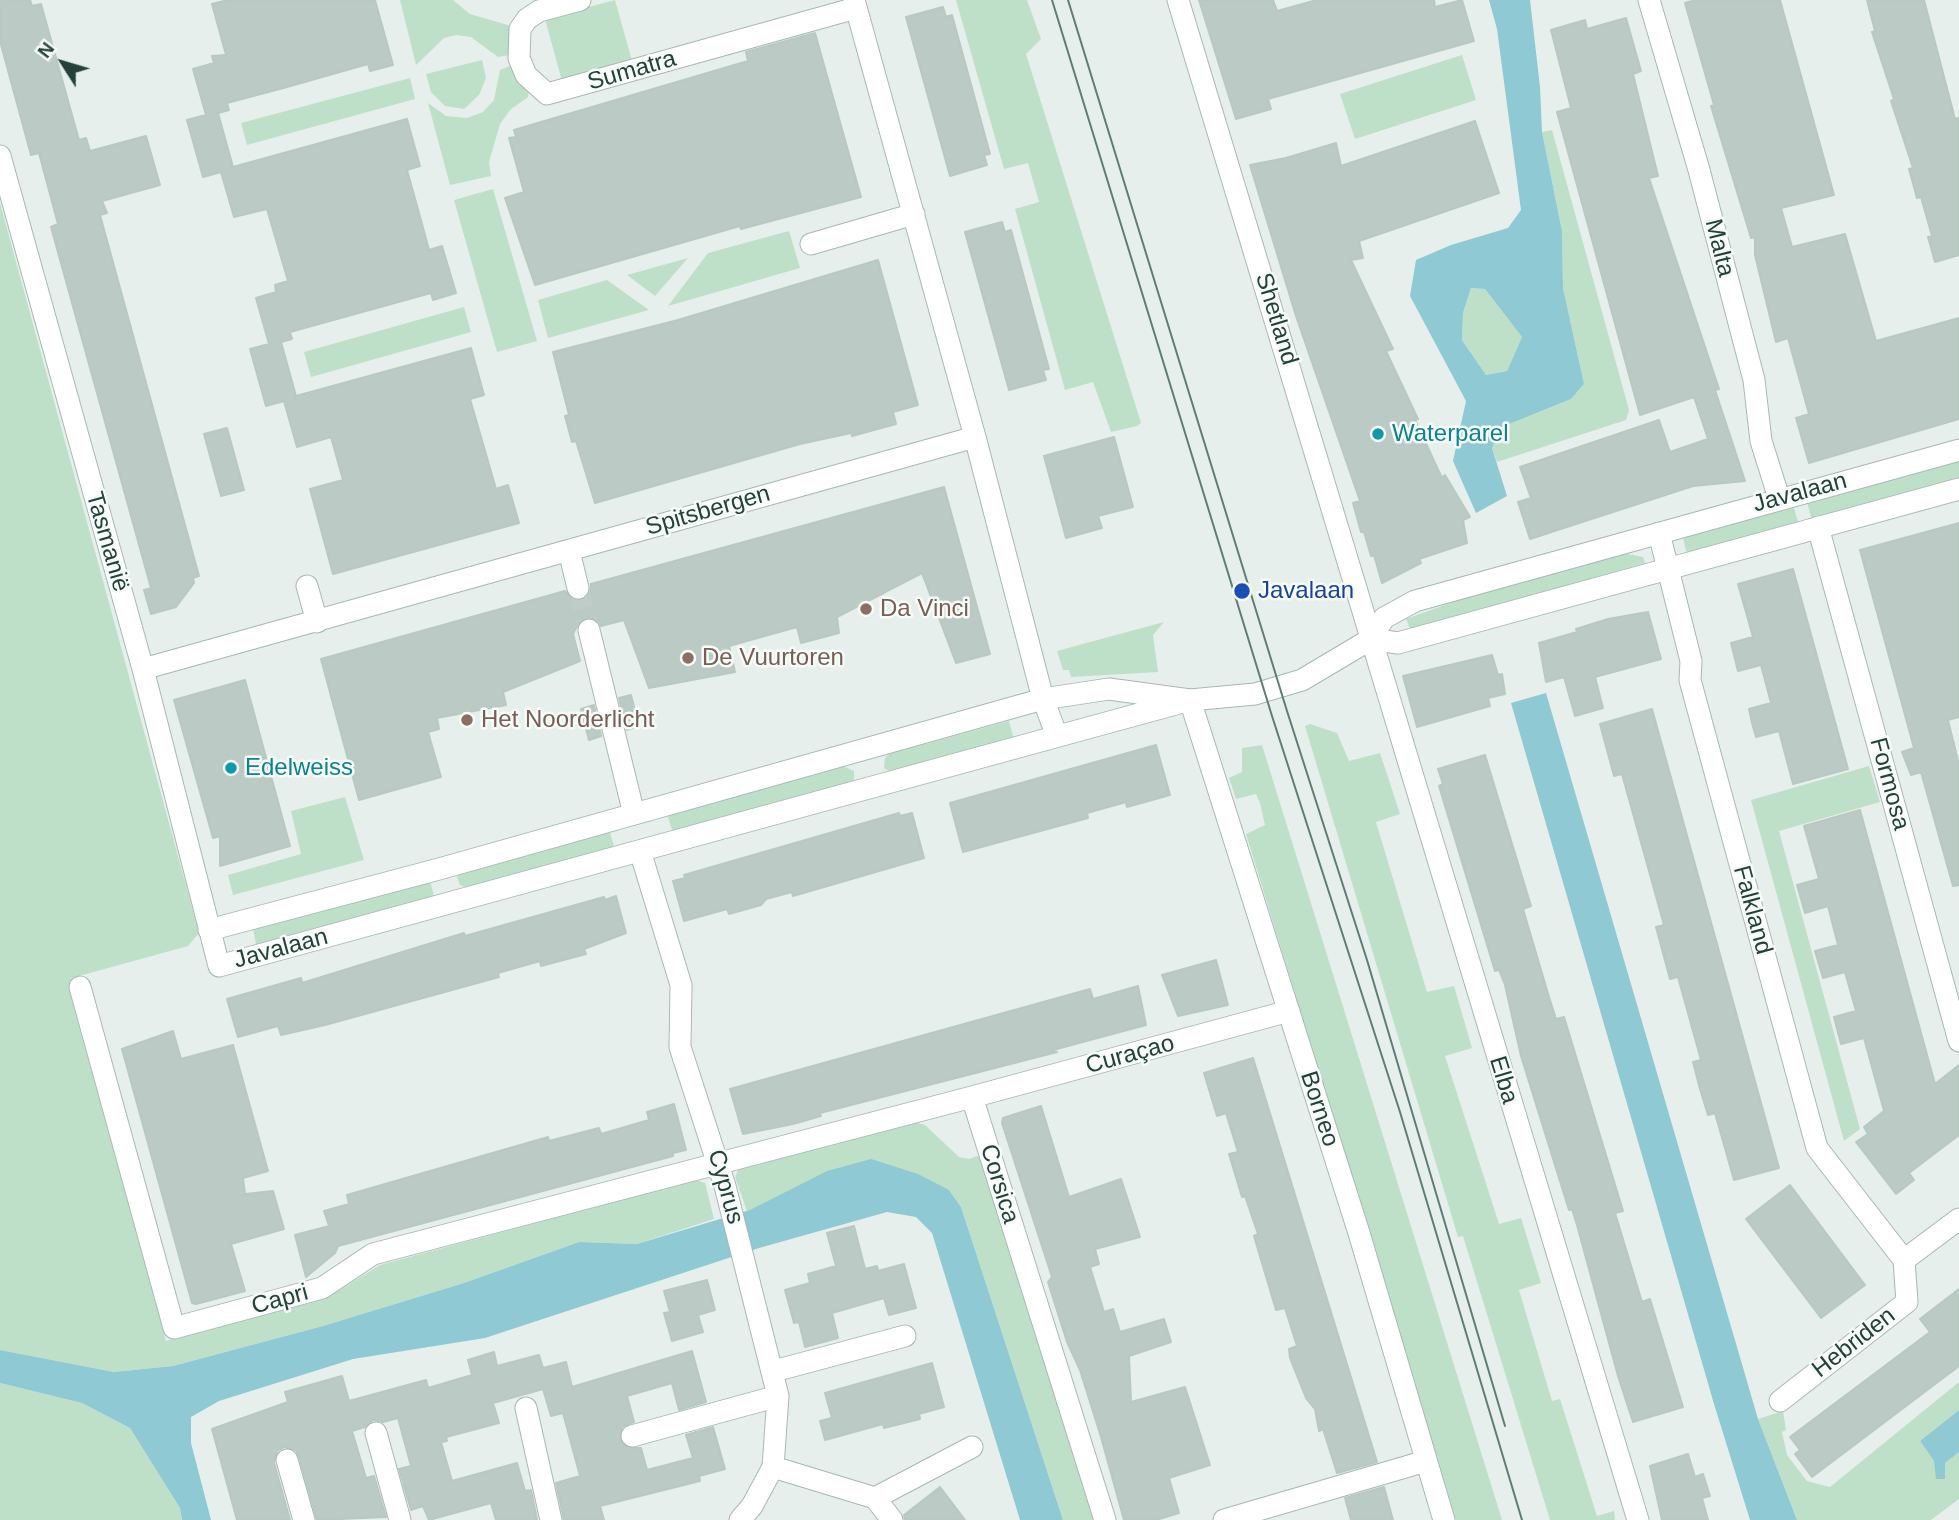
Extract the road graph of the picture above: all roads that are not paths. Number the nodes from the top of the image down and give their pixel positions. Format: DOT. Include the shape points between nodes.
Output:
graph roads {
  1 [pos="580,0"];
  2 [pos="1178,0"];
  3 [pos="1649,0"];
  4 [pos="855,4"];
  5 [pos="0,156"];
  6 [pos="914,214"];
  7 [pos="811,244"];
  8 [pos="975,437"];
  9 [pos="1959,450"];
  10 [pos="1959,489"];
  11 [pos="1779,498"];
  12 [pos="1818,527"];
  13 [pos="1659,533"];
  14 [pos="569,551"];
  15 [pos="1667,568"];
  16 [pos="307,586"];
  17 [pos="578,588"];
  18 [pos="317,622"];
  19 [pos="589,630"];
  20 [pos="1371,639"];
  21 [pos="143,669"];
  22 [pos="1043,699"];
  23 [pos="1190,700"];
  24 [pos="1057,736"];
  25 [pos="861,751"];
  26 [pos="870,788"];
  27 [pos="630,815"];
  28 [pos="639,850"];
  29 [pos="439,869"];
  30 [pos="448,903"];
  31 [pos="209,930"];
  32 [pos="80,987"];
  33 [pos="1289,1011"];
  34 [pos="1959,1041"];
  35 [pos="972,1097"];
  36 [pos="718,1161"];
  37 [pos="1959,1219"];
  38 [pos="1904,1260"];
  39 [pos="905,1336"];
  40 [pos="774,1371"];
  41 [pos="778,1396"];
  42 [pos="1780,1401"];
  43 [pos="526,1408"];
  44 [pos="376,1433"];
  45 [pos="632,1436"];
  46 [pos="972,1447"];
  47 [pos="287,1460"];
  48 [pos="1426,1461"];
  49 [pos="772,1467"];
  50 [pos="875,1498"];
  51 [pos="304,1520"];
  52 [pos="400,1520"];
  53 [pos="551,1520"];
  54 [pos="740,1520"];
  55 [pos="892,1520"];
  56 [pos="1105,1520"];
  57 [pos="1224,1520"];
  58 [pos="1444,1520"];
  59 [pos="1638,1520"];
  1 -- 4 [label="street, Sumatra" via="539,11 520,29 519,58 526,75 547,93"];
  2 -- 20 [label="street, Shetland"];
  3 -- 11 [label="street, Malta" via="1754,380 1761,441"];
  4 -- 6 [label="street, Sumatra"];
  5 -- 21 [label="street, Tasmanië"];
  6 -- 7 [label="street"];
  6 -- 8 [label="street, Sumatra"];
  8 -- 14 [label="street, Spitsbergen"];
  8 -- 22 [label="street"];
  9 -- 11 [label="street, Javalaan"];
  10 -- 12 [label="street, Javalaan"];
  11 -- 13 [label="street, Javalaan"];
  12 -- 15 [label="street, Javalaan"];
  12 -- 34 [label="street, Formosa"];
  13 -- 15 [label="street, Falkland"];
  13 -- 20 [label="street, Javalaan" via="1415,601 1384,618"];
  14 -- 17 [label="street"];
  14 -- 18 [label="street, Spitsbergen"];
  15 -- 20 [label="street, Javalaan" via="1398,643"];
  15 -- 38 [label="street, Falkland" via="1690,661 1690,680 1817,1148"];
  16 -- 18 [label="street"];
  18 -- 21 [label="street, Spitsbergen"];
  19 -- 27 [label="street" via="632,806"];
  20 -- 23 [label="street, Javalaan" via="1302,680 1233,698"];
  20 -- 59 [label="street, Elba"];
  21 -- 31 [label="street, Tasmanië"];
  22 -- 23 [label="street, Javalaan" via="1109,690"];
  22 -- 24 [label="street"];
  22 -- 25 [label="street, Javalaan"];
  23 -- 24 [label="street, Javalaan"];
  23 -- 33 [label="street, Borneo"];
  24 -- 26 [label="street, Javalaan"];
  25 -- 26 [label="street"];
  25 -- 27 [label="street, Javalaan"];
  26 -- 28 [label="street, Javalaan"];
  27 -- 29 [label="street, Javalaan"];
  28 -- 30 [label="street, Javalaan"];
  28 -- 36 [label="street, Cyprus" via="681,985 680,1047"];
  29 -- 30 [label="street"];
  29 -- 31 [label="street, Javalaan"];
  30 -- 31 [label="street, Javalaan" via="219,966"];
  32 -- 36 [label="street, Capri" via="174,1328 322,1288 373,1254"];
  33 -- 35 [label="street, Curaçao"];
  33 -- 48 [label="street, Borneo"];
  35 -- 36 [label="street"];
  35 -- 56 [label="street, Corsica"];
  36 -- 40 [label="street, Cyprus"];
  37 -- 38 [label="street"];
  38 -- 42 [label="street, Hebriden" via="1907,1302"];
  39 -- 40 [label="street"];
  40 -- 41 [label="street, Cyprus"];
  41 -- 45 [label="street"];
  41 -- 49 [label="street, Cyprus"];
  43 -- 53 [label="street"];
  44 -- 52 [label="street"];
  46 -- 50 [label="street"];
  47 -- 51 [label="street"];
  48 -- 57 [label="street"];
  48 -- 58 [label="street, Borneo"];
  49 -- 50 [label="street"];
  49 -- 54 [label="street, Cyprus"];
  50 -- 55 [label="street"];
}
